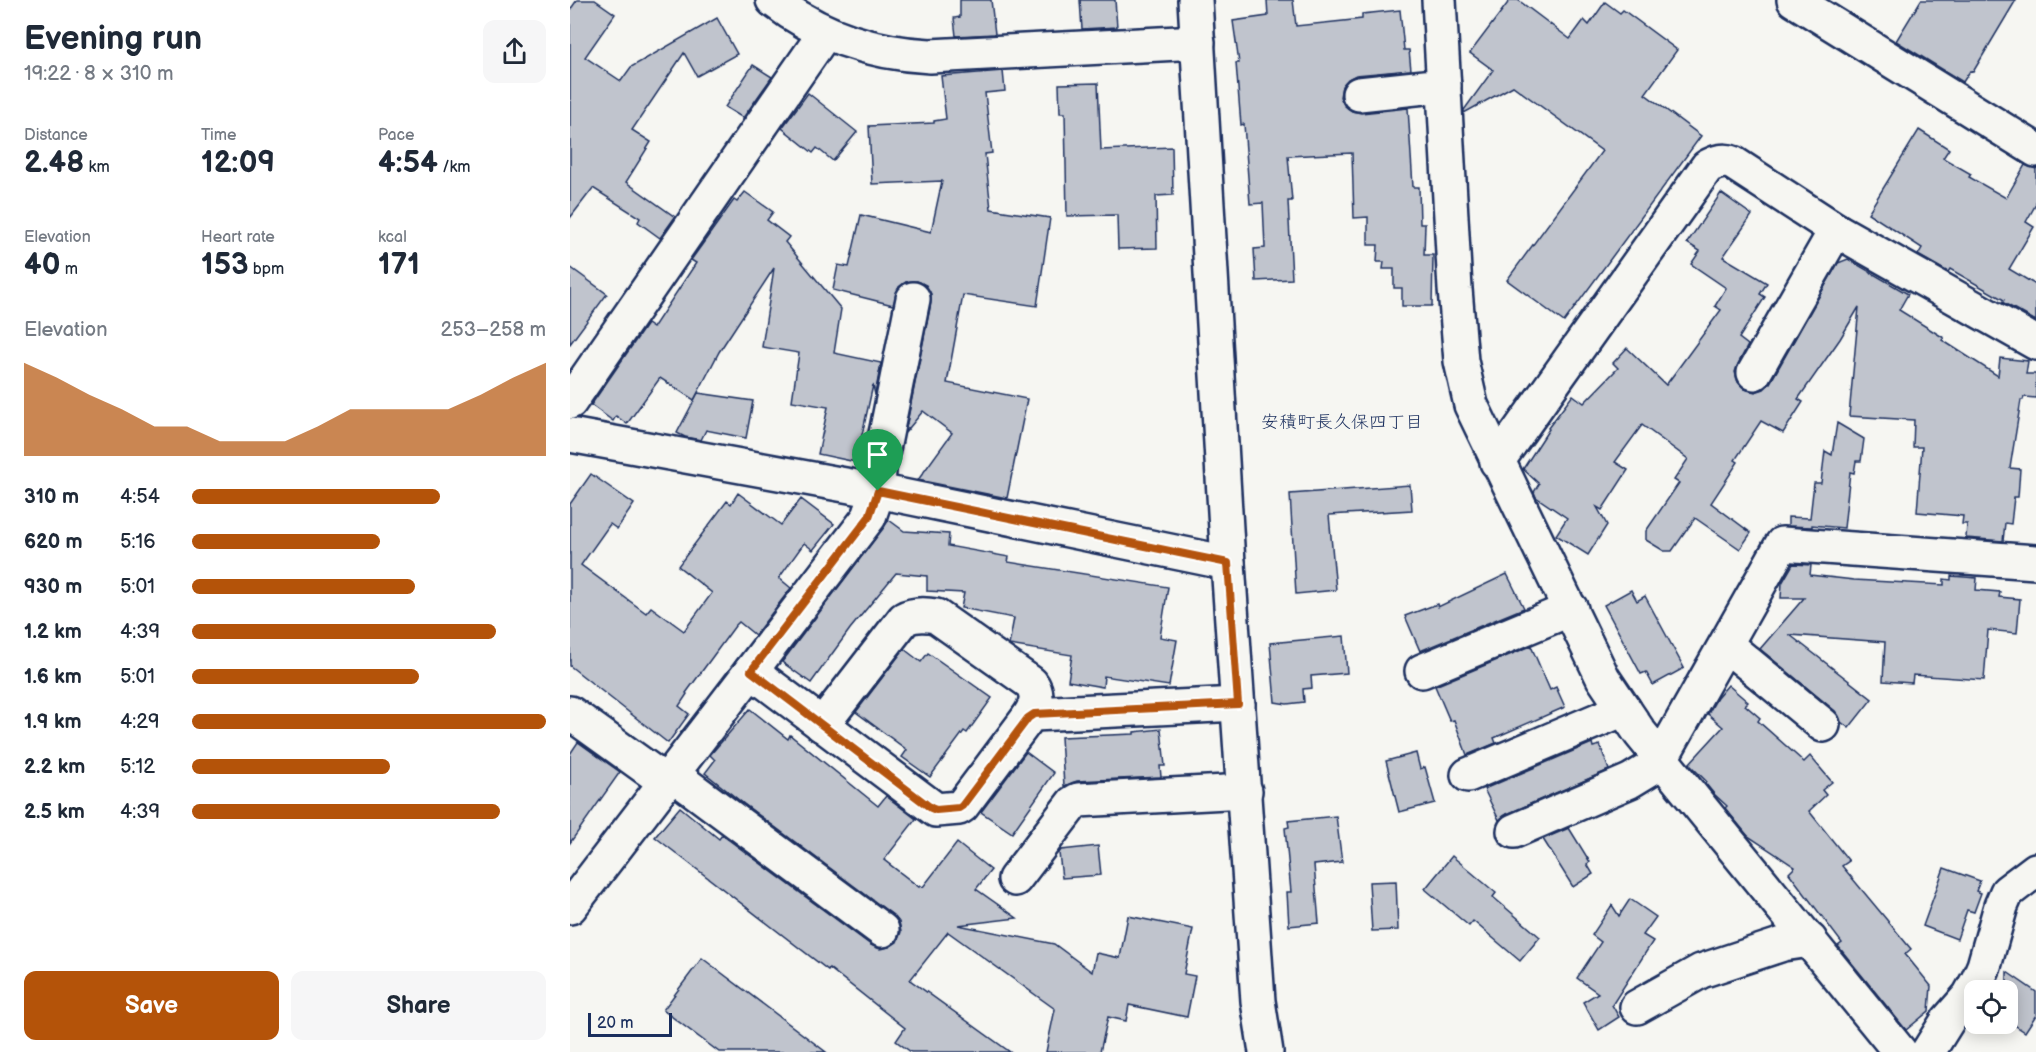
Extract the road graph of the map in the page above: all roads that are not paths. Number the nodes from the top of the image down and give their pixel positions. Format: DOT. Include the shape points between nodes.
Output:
graph roads {
  1 [pos="773,0"];
  2 [pos="1195,0"];
  3 [pos="1439,0"];
  4 [pos="1794,0"];
  5 [pos="825,33"];
  6 [pos="1198,42"];
  7 [pos="1444,85"];
  8 [pos="1359,94"];
  9 [pos="2036,150"];
  10 [pos="1836,230"];
  11 [pos="913,299"];
  12 [pos="2036,343"];
  13 [pos="1755,373"];
  14 [pos="570,402"];
  15 [pos="570,435"];
  16 [pos="1497,462"];
  17 [pos="878,491"];
  18 [pos="2036,562"];
  19 [pos="1228,563"];
  20 [pos="1571,609"];
  21 [pos="1726,645"];
  22 [pos="751,671"];
  23 [pos="1422,671"];
  24 [pos="1238,704"];
  25 [pos="1624,709"];
  26 [pos="570,712"];
  27 [pos="1028,718"];
  28 [pos="1822,724"];
  29 [pos="822,725"];
  30 [pos="1662,759"];
  31 [pos="1468,775"];
  32 [pos="669,778"];
  33 [pos="1245,791"];
  34 [pos="1514,831"];
  35 [pos="2036,870"];
  36 [pos="1015,879"];
  37 [pos="570,907"];
  38 [pos="882,930"];
  39 [pos="1810,940"];
  40 [pos="1637,1007"];
  41 [pos="1266,1052"];
  42 [pos="1900,1052"];
  43 [pos="1928,1052"];
  1 -- 5 [label="street"];
  2 -- 6 [label="street"];
  3 -- 7 [label="street"];
  4 -- 9 [label="street"];
  5 -- 6 [label="street" via="896,53 930,56"];
  5 -- 14 [label="street"];
  6 -- 19 [label="street"];
  7 -- 8 [label="street"];
  7 -- 16 [label="street" via="1461,361 1471,405"];
  10 -- 12 [label="street"];
  10 -- 13 [label="street"];
  10 -- 16 [label="street" via="1733,163 1720,161 1707,167"];
  11 -- 17 [label="street"];
  15 -- 17 [label="street"];
  16 -- 20 [label="street"];
  17 -- 19 [label="street"];
  17 -- 22 [label="street" via="869,517"];
  18 -- 21 [label="street" via="1782,544"];
  19 -- 24 [label="street"];
  20 -- 23 [label="street"];
  20 -- 25 [label="street" via="1604,678"];
  21 -- 28 [label="street"];
  21 -- 30 [label="street"];
  22 -- 29 [label="street"];
  22 -- 32 [label="street"];
  24 -- 27 [label="street" via="1044,712"];
  24 -- 33 [label="street"];
  25 -- 30 [label="street"];
  25 -- 31 [label="street"];
  26 -- 32 [label="street"];
  27 -- 29 [label="street" via="962,806 936,810"];
  27 -- 29 [label="street" via="1037,700 1031,683 929,614 904,619"];
  30 -- 34 [label="street" via="1630,781"];
  30 -- 39 [label="street"];
  32 -- 37 [label="street"];
  32 -- 38 [label="street"];
  33 -- 36 [label="street" via="1078,800"];
  33 -- 41 [label="street" via="1258,1001"];
  35 -- 43 [label="street" via="2007,892 1978,980"];
  39 -- 40 [label="street" via="1783,944 1701,971"];
  39 -- 42 [label="street"];
}
